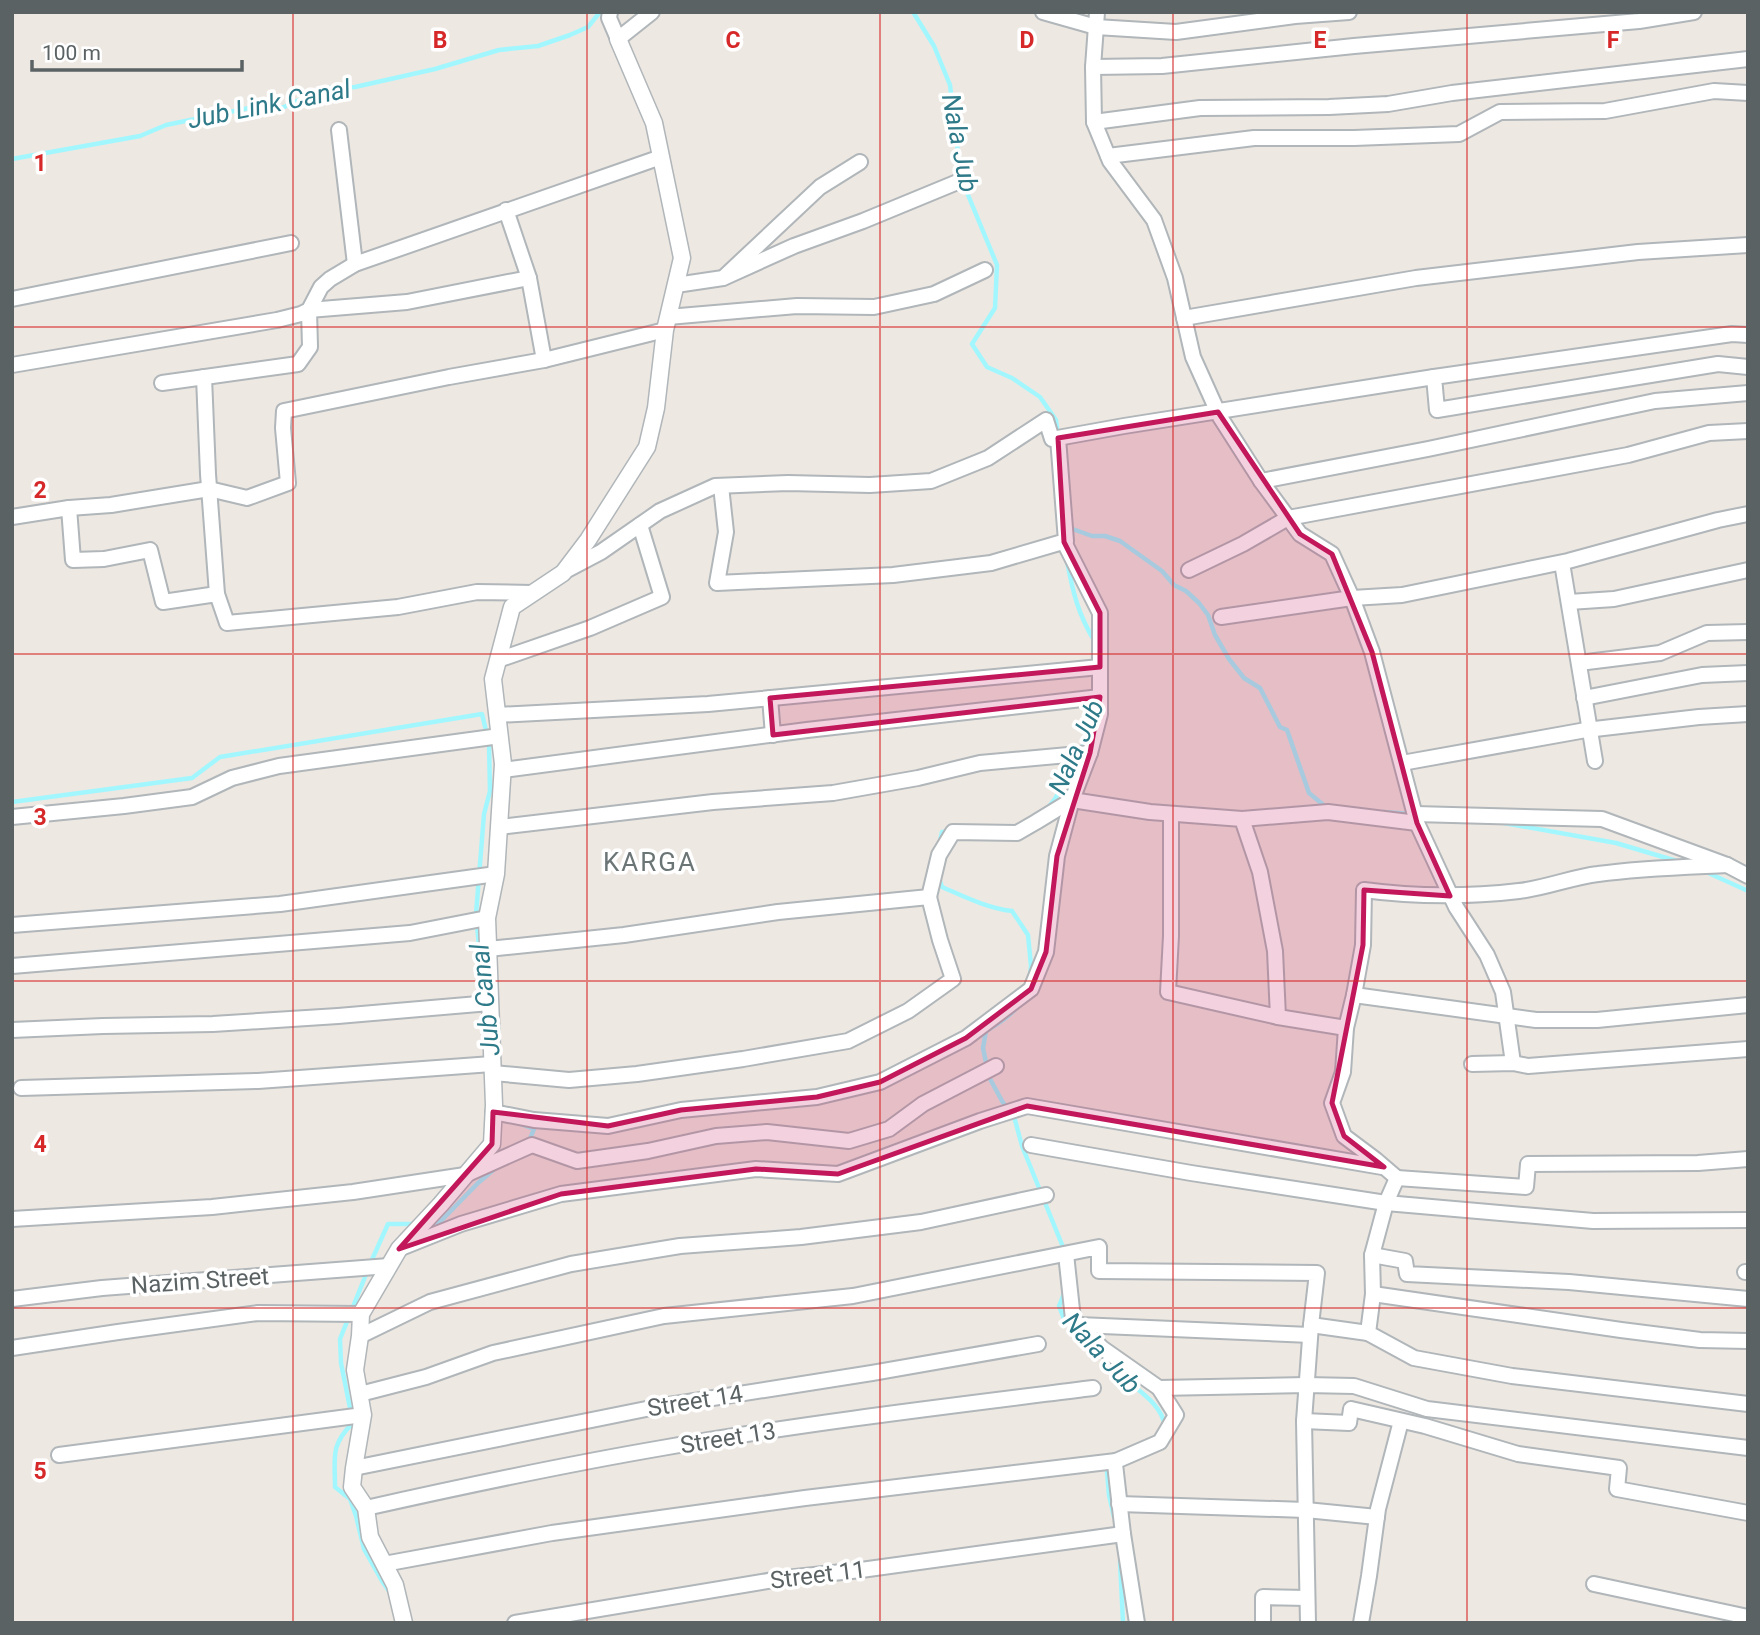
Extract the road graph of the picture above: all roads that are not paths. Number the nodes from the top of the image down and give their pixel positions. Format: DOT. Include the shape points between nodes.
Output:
graph roads {
  1 [pos="610,12"];
  2 [pos="652,12"];
  3 [pos="1043,12"];
  4 [pos="1097,12"];
  5 [pos="1349,12"];
  6 [pos="1694,12"];
  7 [pos="1096,27"];
  8 [pos="618,39"];
  9 [pos="1748,59"];
  10 [pos="1093,67"];
  11 [pos="1748,93"];
  12 [pos="1094,122"];
  13 [pos="339,130"];
  14 [pos="1108,156"];
  15 [pos="661,157"];
  16 [pos="860,162"];
  17 [pos="960,181"];
  18 [pos="506,210"];
  19 [pos="291,243"];
  20 [pos="1748,245"];
  21 [pos="355,264"];
  22 [pos="985,270"];
  23 [pos="529,278"];
  24 [pos="723,278"];
  25 [pos="676,285"];
  26 [pos="12,299"];
  27 [pos="309,310"];
  28 [pos="1184,318"];
  29 [pos="666,323"];
  30 [pos="1748,335"];
  31 [pos="544,360"];
  32 [pos="12,365"];
  33 [pos="1748,366"];
  34 [pos="204,377"];
  35 [pos="1434,377"];
  36 [pos="162,383"];
  37 [pos="1748,393"];
  38 [pos="1218,412"];
  39 [pos="1748,431"];
  40 [pos="1058,438"];
  41 [pos="1261,481"];
  42 [pos="721,486"];
  43 [pos="209,489"];
  44 [pos="69,508"];
  45 [pos="1748,514"];
  46 [pos="12,517"];
  47 [pos="1288,517"];
  48 [pos="640,525"];
  49 [pos="1064,542"];
  50 [pos="1562,563"];
  51 [pos="1189,570"];
  52 [pos="1748,570"];
  53 [pos="563,573"];
  54 [pos="217,593"];
  55 [pos="532,593"];
  56 [pos="1352,598"];
  57 [pos="1569,601"];
  58 [pos="1220,617"];
  59 [pos="1748,632"];
  60 [pos="498,660"];
  61 [pos="1579,663"];
  62 [pos="1100,667"];
  63 [pos="1748,673"];
  64 [pos="1100,697"];
  65 [pos="770,698"];
  66 [pos="1584,698"];
  67 [pos="1748,714"];
  68 [pos="497,715"];
  69 [pos="1590,729"];
  70 [pos="773,735"];
  71 [pos="500,736"];
  72 [pos="1090,753"];
  73 [pos="1595,761"];
  74 [pos="1402,763"];
  75 [pos="503,770"];
  76 [pos="1072,800"];
  77 [pos="1171,814"];
  78 [pos="12,817"];
  79 [pos="1416,818"];
  80 [pos="1242,819"];
  81 [pos="499,827"];
  82 [pos="1727,865"];
  83 [pos="496,874"];
  84 [pos="1748,876"];
  85 [pos="1450,895"];
  86 [pos="929,897"];
  87 [pos="487,918"];
  88 [pos="12,925"];
  89 [pos="488,949"];
  90 [pos="12,966"];
  91 [pos="1354,995"];
  92 [pos="490,1003"];
  93 [pos="1748,1005"];
  94 [pos="1278,1017"];
  95 [pos="1506,1017"];
  96 [pos="1346,1028"];
  97 [pos="12,1030"];
  98 [pos="1748,1049"];
  99 [pos="1513,1063"];
  100 [pos="1472,1064"];
  101 [pos="996,1066"];
  102 [pos="492,1069"];
  103 [pos="21,1088"];
  104 [pos="494,1112"];
  105 [pos="1031,1144"];
  106 [pos="1748,1158"];
  107 [pos="1384,1167"];
  108 [pos="465,1175"];
  109 [pos="1397,1178"];
  110 [pos="1046,1195"];
  111 [pos="1386,1203"];
  112 [pos="12,1219"];
  113 [pos="1748,1220"];
  114 [pos="398,1249"];
  115 [pos="1066,1254"];
  116 [pos="1372,1255"];
  117 [pos="389,1266"];
  118 [pos="1373,1294"];
  119 [pos="12,1299"];
  120 [pos="1748,1299"];
  121 [pos="361,1314"];
  122 [pos="1079,1325"];
  123 [pos="1310,1330"];
  124 [pos="1368,1332"];
  125 [pos="360,1336"];
  126 [pos="1748,1342"];
  127 [pos="1038,1344"];
  128 [pos="12,1348"];
  129 [pos="1306,1385"];
  130 [pos="1093,1388"];
  131 [pos="1159,1388"];
  132 [pos="360,1394"];
  133 [pos="1748,1404"];
  134 [pos="363,1415"];
  135 [pos="1401,1420"];
  136 [pos="1304,1421"];
  137 [pos="1748,1448"];
  138 [pos="59,1455"];
  139 [pos="1116,1461"];
  140 [pos="354,1468"];
  141 [pos="1119,1504"];
  142 [pos="366,1508"];
  143 [pos="1306,1510"];
  144 [pos="1748,1513"];
  145 [pos="1377,1517"];
  146 [pos="1123,1534"];
  147 [pos="384,1564"];
  148 [pos="1594,1584"];
  149 [pos="1307,1598"];
  150 [pos="1748,1617"];
  151 [pos="404,1623"];
  152 [pos="515,1623"];
  153 [pos="1137,1623"];
  154 [pos="1263,1623"];
  155 [pos="1308,1623"];
  156 [pos="1361,1623"];
  1 -- 8 [label="street"];
  2 -- 8 [label="street"];
  3 -- 7 [label="street"];
  4 -- 7 [label="street"];
  5 -- 7 [label="street" via="1176,32"];
  6 -- 10 [label="street" via="1162,66"];
  7 -- 10 [label="street"];
  8 -- 15 [label="street" via="654,123"];
  9 -- 12 [label="street" via="1388,104 1200,108"];
  10 -- 12 [label="street"];
  11 -- 14 [label="street" via="1714,91 1605,111 1500,112 1459,134 1254,138"];
  12 -- 14 [label="street"];
  13 -- 21 [label="street"];
  14 -- 28 [label="street" via="1154,220"];
  15 -- 18 [label="street"];
  15 -- 25 [label="street" via="682,258"];
  16 -- 24 [label="street" via="820,187"];
  17 -- 24 [label="street"];
  18 -- 21 [label="street"];
  18 -- 23 [label="street"];
  19 -- 26 [label="street"];
  20 -- 28 [label="street" via="1416,278"];
  21 -- 27 [label="street" via="321,287"];
  22 -- 29 [label="street" via="934,294 874,307 797,306"];
  23 -- 27 [label="street" via="407,302"];
  23 -- 31 [label="street"];
  24 -- 25 [label="street"];
  25 -- 29 [label="street"];
  27 -- 32 [label="street" via="278,320"];
  27 -- 34 [label="street" via="310,348 298,365"];
  28 -- 38 [label="street" via="1193,357"];
  29 -- 31 [label="street"];
  29 -- 53 [label="street" via="647,447"];
  30 -- 35 [label="street"];
  31 -- 43 [label="street" via="284,411 288,483 247,498"];
  33 -- 35 [label="street" via="1718,364 1437,410"];
  34 -- 36 [label="street"];
  34 -- 43 [label="street"];
  35 -- 38 [label="street"];
  37 -- 41 [label="street" via="1655,401"];
  38 -- 40 [label="street"];
  38 -- 41 [label="street"];
  39 -- 47 [label="street" via="1709,433 1628,455"];
  40 -- 42 [label="street" via="1052,439 1046,420 988,458 930,481"];
  40 -- 49 [label="street"];
  41 -- 47 [label="street"];
  42 -- 48 [label="street"];
  42 -- 49 [label="street" via="726,532 718,583 905,574 991,563"];
  43 -- 44 [label="street"];
  43 -- 54 [label="street"];
  44 -- 46 [label="street"];
  44 -- 54 [label="street" via="73,560 150,550 163,603"];
  45 -- 50 [label="street"];
  47 -- 51 [label="street"];
  47 -- 56 [label="street" via="1300,534 1332,554"];
  48 -- 53 [label="street"];
  48 -- 60 [label="street" via="662,597"];
  49 -- 62 [label="street" via="1100,613"];
  50 -- 56 [label="street" via="1402,595"];
  50 -- 57 [label="street"];
  52 -- 57 [label="street" via="1614,599"];
  53 -- 55 [label="street"];
  54 -- 55 [label="street" via="227,623 398,607 477,592"];
  55 -- 60 [label="street" via="512,607"];
  56 -- 58 [label="street"];
  56 -- 74 [label="street"];
  57 -- 61 [label="street"];
  59 -- 61 [label="street" via="1707,633 1660,653"];
  60 -- 68 [label="street" via="493,679"];
  61 -- 66 [label="street"];
  62 -- 64 [label="street"];
  62 -- 65 [label="street"];
  63 -- 66 [label="street" via="1702,675"];
  64 -- 70 [label="street"];
  64 -- 72 [label="street"];
  65 -- 68 [label="street"];
  65 -- 70 [label="street"];
  66 -- 69 [label="street"];
  67 -- 69 [label="street"];
  68 -- 71 [label="street"];
  69 -- 73 [label="street"];
  69 -- 74 [label="street"];
  70 -- 75 [label="street"];
  71 -- 75 [label="street"];
  71 -- 78 [label="street" via="279,766 232,778 192,797"];
  72 -- 76 [label="street"];
  72 -- 81 [label="street" via="980,763 833,793"];
  74 -- 79 [label="street"];
  75 -- 81 [label="street"];
  76 -- 77 [label="street"];
  76 -- 86 [label="street" via="1017,833 953,832 939,855"];
  76 -- 104 [label="street" via="1057,856 1046,952 1031,989 966,1038 880,1082 817,1097 681,1110 608,1126"];
  77 -- 80 [label="street"];
  77 -- 94 [label="street" via="1168,992"];
  79 -- 80 [label="street" via="1328,812"];
  79 -- 82 [label="street" via="1602,819"];
  79 -- 85 [label="street"];
  80 -- 94 [label="street" via="1260,872 1275,951"];
  81 -- 83 [label="street"];
  82 -- 84 [label="street"];
  82 -- 85 [label="street" via="1596,874 1522,891"];
  83 -- 87 [label="street"];
  83 -- 88 [label="street" via="280,904"];
  85 -- 91 [label="street" via="1364,890 1363,945"];
  85 -- 95 [label="street" via="1487,955 1503,992"];
  86 -- 89 [label="street"];
  86 -- 102 [label="street" via="953,979 908,1011 848,1041 569,1080"];
  87 -- 89 [label="street"];
  87 -- 90 [label="street" via="410,933"];
  89 -- 92 [label="street"];
  91 -- 95 [label="street"];
  91 -- 96 [label="street"];
  92 -- 97 [label="street" via="214,1024"];
  92 -- 102 [label="street"];
  93 -- 95 [label="street" via="1597,1020"];
  94 -- 96 [label="street"];
  95 -- 99 [label="street"];
  96 -- 107 [label="street" via="1343,1072 1332,1103 1343,1136"];
  98 -- 99 [label="street" via="1528,1066"];
  99 -- 100 [label="street"];
  101 -- 108 [label="street" via="923,1104 889,1129 849,1141 767,1132 577,1160 532,1145"];
  102 -- 103 [label="street"];
  102 -- 104 [label="street"];
  104 -- 108 [label="street" via="492,1144"];
  105 -- 111 [label="street"];
  106 -- 109 [label="street" via="1698,1163 1528,1164 1526,1187"];
  107 -- 109 [label="street"];
  107 -- 114 [label="street" via="1027,1106 838,1174 756,1169 561,1194 461,1224"];
  108 -- 112 [label="street" via="225,1206"];
  108 -- 114 [label="street"];
  109 -- 111 [label="street"];
  110 -- 125 [label="street" via="922,1222 680,1246 571,1264 430,1302"];
  111 -- 113 [label="street" via="1593,1221"];
  111 -- 116 [label="street"];
  114 -- 117 [label="street"];
  115 -- 122 [label="street" via="1073,1319"];
  115 -- 123 [label="street" via="1099,1247 1099,1271 1317,1273"];
  115 -- 132 [label="street" via="853,1296 664,1316 494,1353"];
  116 -- 118 [label="street"];
  116 -- 120 [label="street" via="1405,1261 1407,1273"];
  117 -- 119 [label="street, Nazim Street"];
  117 -- 121 [label="street"];
  118 -- 124 [label="street"];
  118 -- 126 [label="street" via="1621,1330"];
  121 -- 125 [label="street"];
  121 -- 128 [label="street" via="258,1313"];
  122 -- 123 [label="street"];
  122 -- 131 [label="street" via="1102,1348"];
  123 -- 124 [label="street"];
  123 -- 129 [label="street"];
  124 -- 133 [label="street" via="1414,1358 1512,1376"];
  125 -- 132 [label="street" via="355,1370"];
  127 -- 140 [label="street, Street 14" via="656,1407"];
  129 -- 131 [label="street"];
  129 -- 136 [label="street"];
  129 -- 137 [label="street" via="1354,1386 1427,1409"];
  130 -- 142 [label="street, Street 13" via="663,1448"];
  131 -- 139 [label="street" via="1176,1415 1160,1442"];
  132 -- 134 [label="street"];
  134 -- 138 [label="street"];
  134 -- 140 [label="street"];
  135 -- 136 [label="street" via="1351,1409 1349,1423"];
  135 -- 144 [label="street" via="1518,1454 1619,1468 1616,1489"];
  135 -- 145 [label="street"];
  136 -- 143 [label="street"];
  139 -- 141 [label="street"];
  139 -- 147 [label="street" via="552,1533"];
  140 -- 142 [label="street" via="352,1487"];
  141 -- 143 [label="street"];
  141 -- 146 [label="street"];
  142 -- 147 [label="street" via="370,1537"];
  143 -- 145 [label="street"];
  143 -- 149 [label="street"];
  145 -- 156 [label="street"];
  146 -- 152 [label="street, Street 11" via="786,1577"];
  146 -- 153 [label="street"];
  147 -- 151 [label="street" via="395,1585"];
  148 -- 150 [label="street"];
  149 -- 154 [label="street" via="1264,1597"];
  149 -- 155 [label="street"];
}
